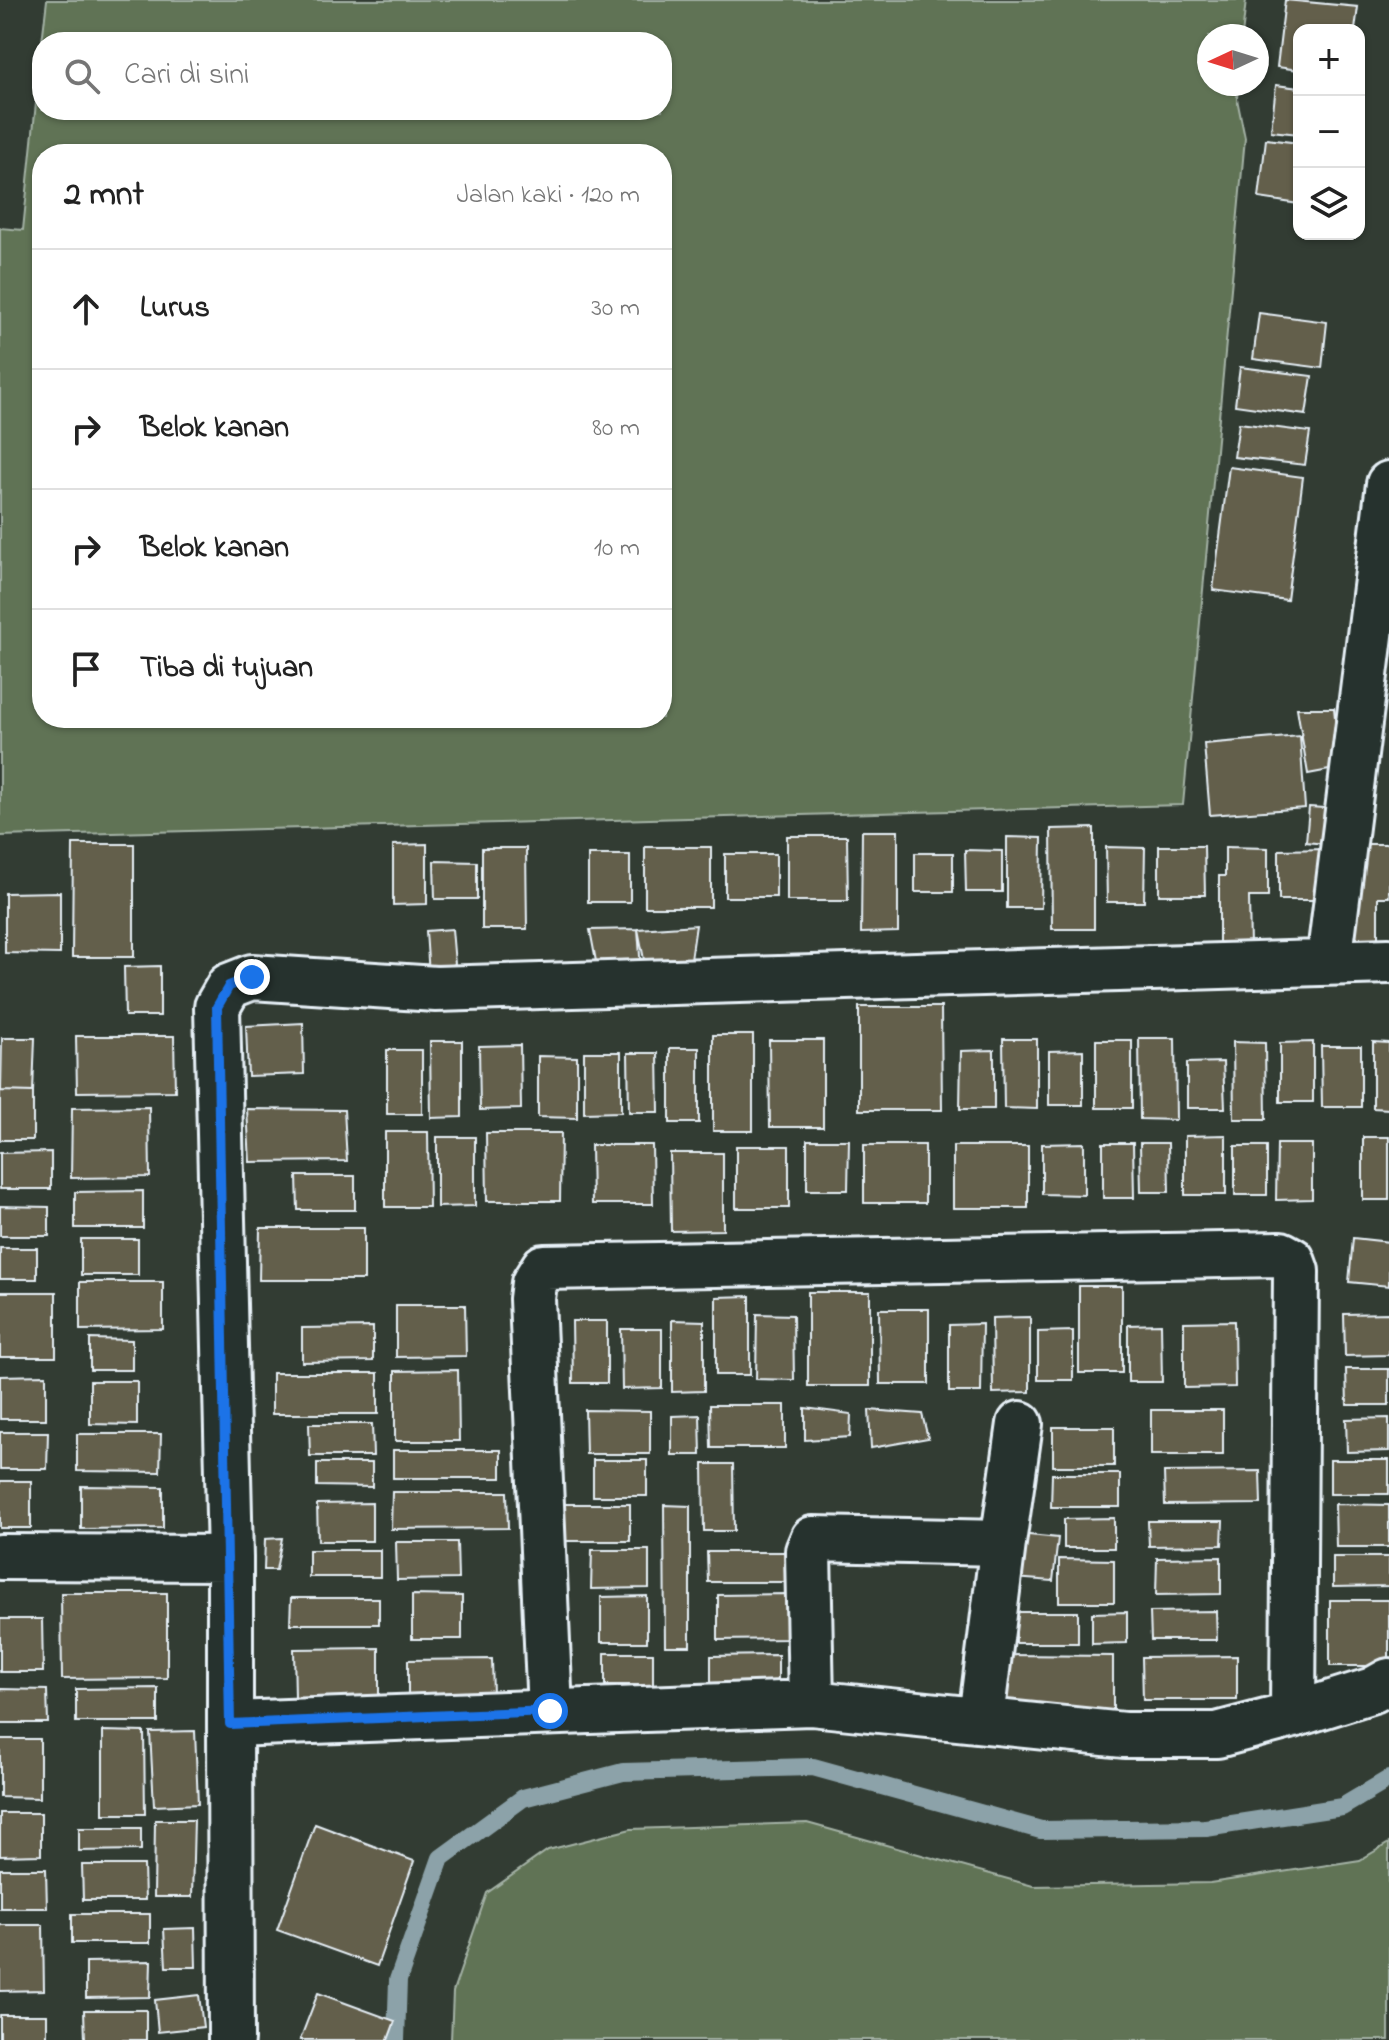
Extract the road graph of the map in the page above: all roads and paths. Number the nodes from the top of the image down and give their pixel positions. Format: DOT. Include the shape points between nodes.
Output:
graph roads {
  1 [pos="1389,484"];
  2 [pos="1389,961"];
  3 [pos="1329,962"];
  4 [pos="1020,1424"];
  5 [pos="1003,1543"];
  6 [pos="0,1557"];
  7 [pos="230,1558"];
  8 [pos="1389,1681"];
  9 [pos="811,1703"];
  10 [pos="550,1711"];
  11 [pos="1293,1715"];
  12 [pos="981,1718"];
  13 [pos="230,1724"];
  14 [pos="231,2040"];
  1 -- 3 [label="street"];
  2 -- 3 [label="street"];
  3 -- 7 [label="street" via="436,989 252,977 229,986 217,1007"];
  4 -- 5 [label="street"];
  5 -- 9 [label="street" via="813,1539 808,1551"];
  5 -- 12 [label="street"];
  6 -- 7 [label="street"];
  7 -- 13 [label="street"];
  8 -- 11 [label="street"];
  9 -- 10 [label="street"];
  9 -- 12 [label="street"];
  10 -- 11 [label="street" via="532,1299 544,1267 1281,1254 1292,1260 1296,1271"];
  10 -- 13 [label="street"];
  11 -- 12 [label="street" via="1217,1735 1124,1735"];
  13 -- 14 [label="street"];
}
